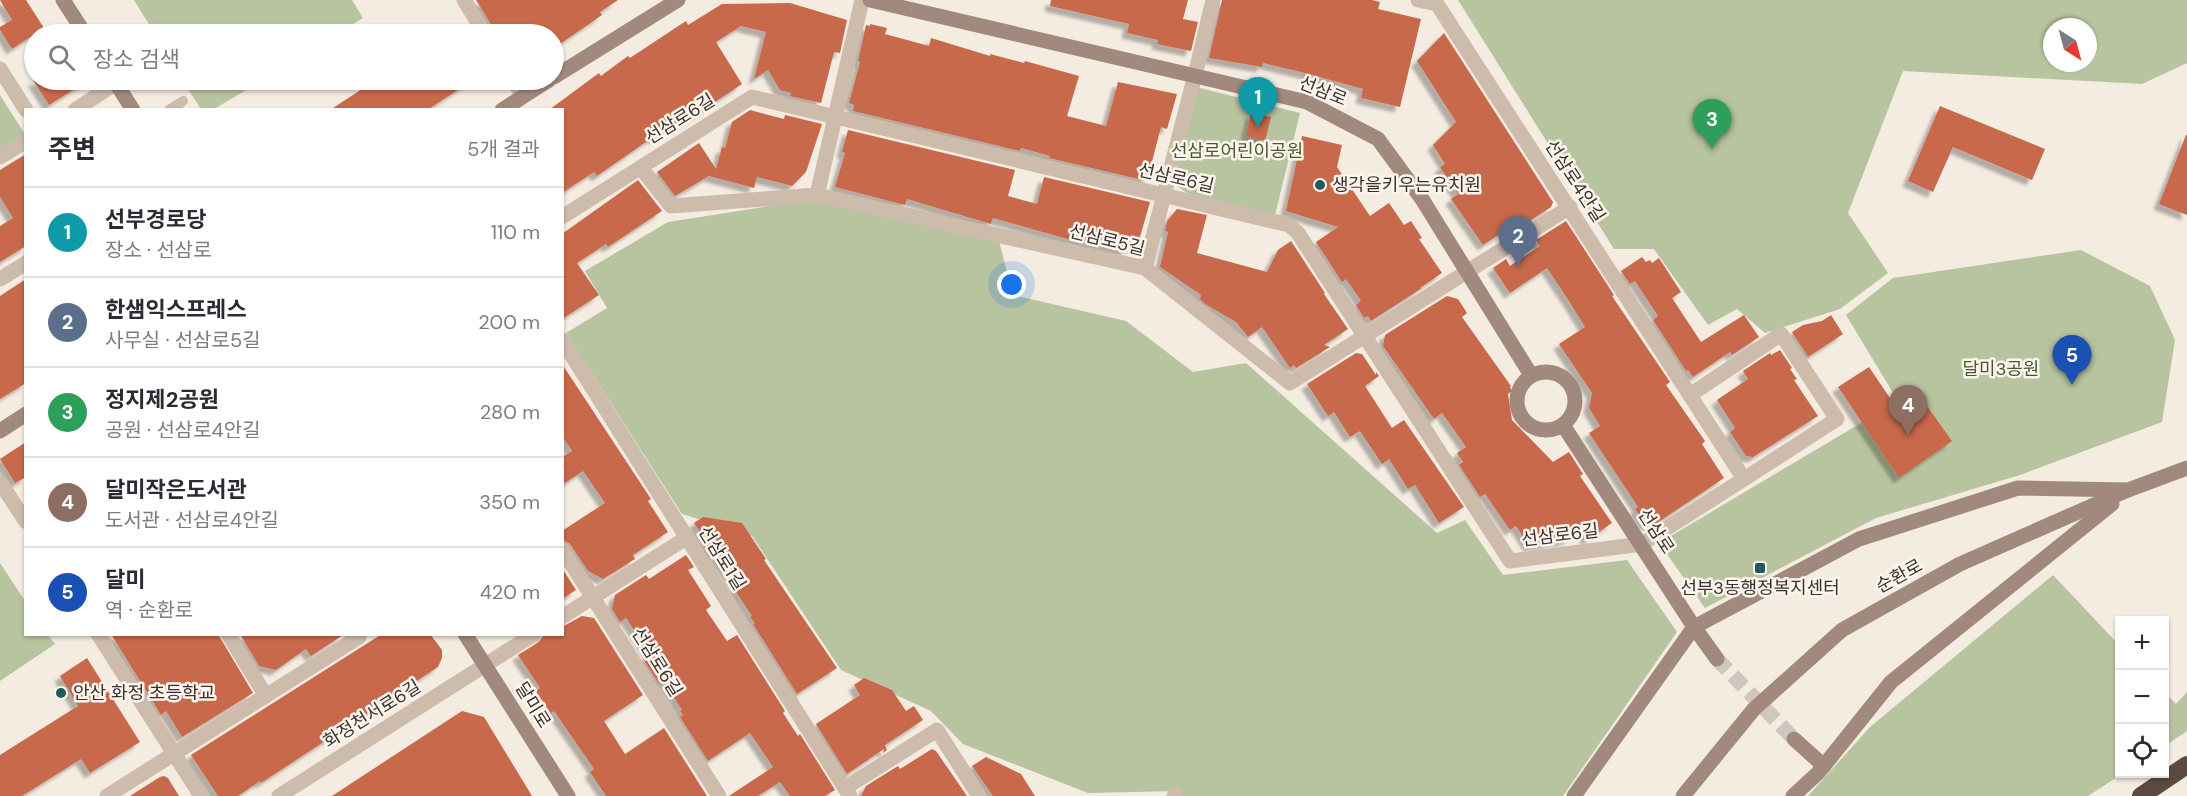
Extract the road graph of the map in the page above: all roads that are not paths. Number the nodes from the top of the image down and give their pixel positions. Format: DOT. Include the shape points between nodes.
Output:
graph roads {
  1 [pos="63,0"];
  2 [pos="464,0"];
  3 [pos="678,0"];
  4 [pos="862,0"];
  5 [pos="870,0"];
  6 [pos="1213,0"];
  7 [pos="1418,0"];
  8 [pos="79,24"];
  9 [pos="480,24"];
  10 [pos="0,69"];
  11 [pos="564,71"];
  12 [pos="1195,75"];
  13 [pos="103,90"];
  14 [pos="121,90"];
  15 [pos="519,90"];
  16 [pos="533,90"];
  17 [pos="523,96"];
  18 [pos="183,101"];
  19 [pos="25,108"];
  20 [pos="78,108"];
  21 [pos="132,108"];
  22 [pos="172,108"];
  23 [pos="505,108"];
  24 [pos="834,117"];
  25 [pos="24,142"];
  26 [pos="0,157"];
  27 [pos="641,168"];
  28 [pos="817,195"];
  29 [pos="1163,195"];
  30 [pos="1570,207"];
  31 [pos="564,216"];
  32 [pos="24,264"];
  33 [pos="1145,268"];
  34 [pos="1468,273"];
  35 [pos="0,279"];
  36 [pos="1365,338"];
  37 [pos="564,343"];
  38 [pos="1532,375"];
  39 [pos="1690,395"];
  40 [pos="24,415"];
  41 [pos="1563,425"];
  42 [pos="0,430"];
  43 [pos="2187,468"];
  44 [pos="1744,478"];
  45 [pos="0,482"];
  46 [pos="2128,490"];
  47 [pos="24,519"];
  48 [pos="686,538"];
  49 [pos="1642,544"];
  50 [pos="564,552"];
  51 [pos="593,597"];
  52 [pos="564,615"];
  53 [pos="1694,627"];
  54 [pos="99,636"];
  55 [pos="229,636"];
  56 [pos="359,636"];
  57 [pos="466,636"];
  58 [pos="531,636"];
  59 [pos="1717,659"];
  60 [pos="485,666"];
  61 [pos="266,696"];
  62 [pos="1794,740"];
  63 [pos="174,754"];
  64 [pos="2187,765"];
  65 [pos="1824,766"];
  66 [pos="848,792"];
  67 [pos="107,796"];
  68 [pos="201,796"];
  69 [pos="279,796"];
  70 [pos="568,796"];
  71 [pos="719,796"];
  72 [pos="979,796"];
  73 [pos="1574,796"];
  74 [pos="1683,796"];
  75 [pos="1793,796"];
  76 [pos="2141,796"];
  1 -- 8 [label="street"];
  2 -- 9 [label="street"];
  3 -- 11 [label="street"];
  4 -- 24 [label="street"];
  5 -- 12 [label="street, 선삼로"];
  6 -- 12 [label="street"];
  7 -- 30 [label="street, 선삼로4안길" via="1437,4"];
  10 -- 19 [label="street"];
  12 -- 29 [label="street"];
  12 -- 34 [label="street, 선삼로" via="1307,102 1378,139 1422,199"];
  13 -- 20 [label="street"];
  14 -- 21 [label="street"];
  15 -- 17 [label="street"];
  16 -- 17 [label="street"];
  17 -- 23 [label="street"];
  18 -- 22 [label="lane"];
  24 -- 27 [label="street, 선삼로6길" via="752,97"];
  24 -- 28 [label="street"];
  24 -- 29 [label="street, 선삼로6길"];
  25 -- 26 [label="street"];
  27 -- 28 [label="street, 선삼로5길" via="671,206"];
  27 -- 31 [label="street, 선삼로6길"];
  28 -- 33 [label="street, 선삼로5길"];
  29 -- 33 [label="street"];
  29 -- 36 [label="street, 선삼로6길" via="1289,225 1298,233"];
  30 -- 34 [label="street, 선삼로5길"];
  30 -- 39 [label="street, 선삼로4안길"];
  32 -- 35 [label="street"];
  33 -- 36 [label="street, 선삼로5길" via="1290,383"];
  34 -- 36 [label="street, 선삼로5길"];
  34 -- 38 [label="street, 선삼로"];
  36 -- 49 [label="street, 선삼로6길" via="1510,561"];
  37 -- 48 [label="street, 선삼로1길"];
  38 -- 41 [label="street" via="1560,375 1574,389 1575,409"];
  38 -- 41 [label="street" via="1524,381 1517,399 1522,417 1545,430"];
  39 -- 44 [label="street, 선삼로4안길"];
  39 -- 44 [label="street" via="1781,334 1825,400 1837,419"];
  40 -- 42 [label="street"];
  41 -- 49 [label="street, 선삼로"];
  43 -- 46 [label="street, 순환로"];
  44 -- 49 [label="street"];
  45 -- 47 [label="street"];
  46 -- 53 [label="street" via="2018,488 1859,539"];
  46 -- 65 [label="street" via="1891,682"];
  46 -- 74 [label="street, 순환로" via="1960,564 1842,630 1754,709"];
  48 -- 51 [label="street"];
  48 -- 66 [label="street, 선삼로1길"];
  49 -- 53 [label="street, 선삼로"];
  50 -- 51 [label="street, 선삼로6길"];
  51 -- 52 [label="street"];
  51 -- 71 [label="street, 선삼로6길"];
  53 -- 59 [label="street, 선삼로"];
  53 -- 73 [label="street"];
  54 -- 63 [label="street"];
  55 -- 61 [label="street"];
  56 -- 61 [label="street"];
  57 -- 60 [label="street, 달미로"];
  58 -- 60 [label="street, 화정천서로6길"];
  60 -- 69 [label="street, 화정천서로6길"];
  60 -- 70 [label="street, 달미로"];
  61 -- 63 [label="street"];
  62 -- 65 [label="street"];
  63 -- 67 [label="street"];
  63 -- 68 [label="street"];
  64 -- 76 [label="highway"];
  65 -- 75 [label="street"];
  66 -- 72 [label="street" via="937,730"];
}
